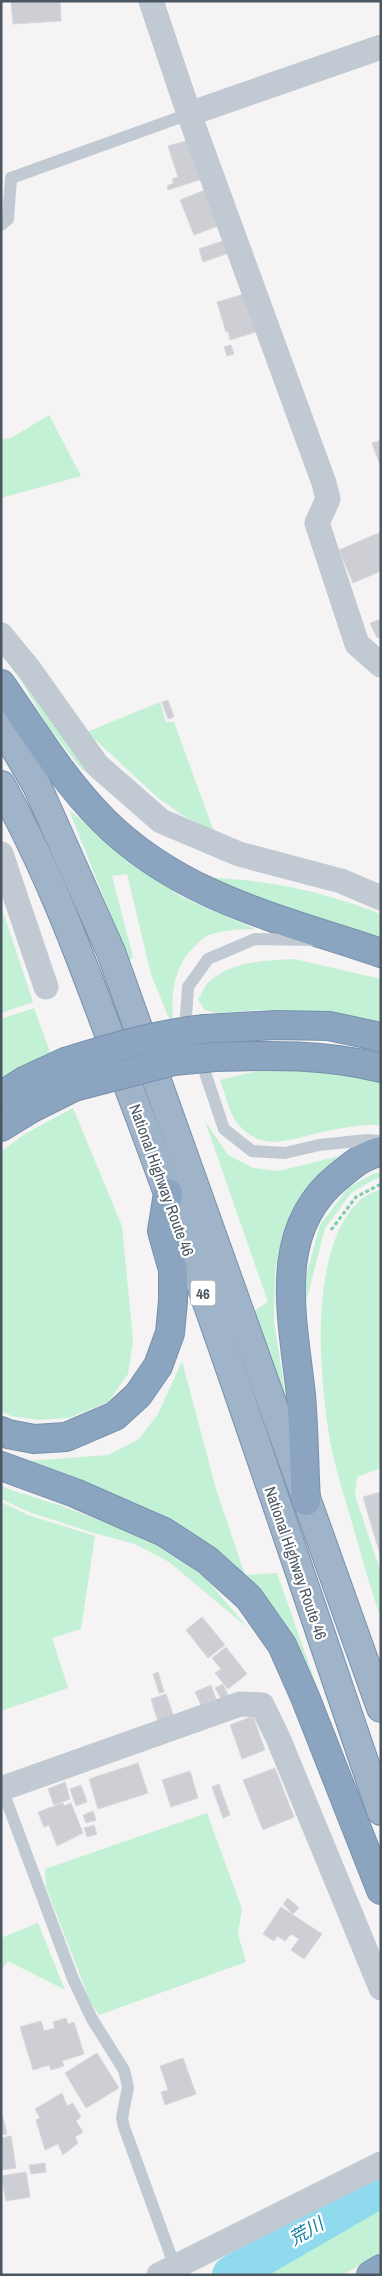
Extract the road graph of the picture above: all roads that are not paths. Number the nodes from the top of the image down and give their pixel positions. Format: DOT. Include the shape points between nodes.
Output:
graph roads {
  1 [pos="151,1"];
  2 [pos="381,47"];
  3 [pos="189,114"];
  4 [pos="1,225"];
  5 [pos="1,635"];
  6 [pos="381,665"];
  7 [pos="1,684"];
  8 [pos="1,724"];
  9 [pos="1,784"];
  10 [pos="1,854"];
  11 [pos="381,880"];
  12 [pos="356,888"];
  13 [pos="381,898"];
  14 [pos="342,940"];
  15 [pos="381,953"];
  16 [pos="46,987"];
  17 [pos="381,1037"];
  18 [pos="381,1068"];
  19 [pos="70,1074"];
  20 [pos="1,1096"];
  21 [pos="1,1127"];
  22 [pos="381,1141"];
  23 [pos="381,1151"];
  24 [pos="168,1192"];
  25 [pos="1,1431"];
  26 [pos="1,1466"];
  27 [pos="306,1501"];
  28 [pos="381,1708"];
  29 [pos="2,1788"];
  30 [pos="381,1812"];
  31 [pos="381,1890"];
  32 [pos="381,1988"];
  33 [pos="381,2164"];
  34 [pos="381,2269"];
  35 [pos="167,2271"];
  36 [pos="371,2275"];
  1 -- 3 [label="street"];
  2 -- 3 [label="street"];
  3 -- 4 [label="lane" via="11,178 8,218"];
  3 -- 6 [label="street" via="324,482 328,499 318,523 357,644"];
  5 -- 12 [label="street" via="97,765 161,821 238,854"];
  7 -- 14 [label="highway" via="59,768 103,820 138,851 228,903"];
  8 -- 27 [label="highway, National Highway Route 46 / 46" via="37,786 111,952"];
  9 -- 24 [label="highway, National Highway Route 46 / 46" via="84,968"];
  10 -- 16 [label="street"];
  11 -- 12 [label="street"];
  12 -- 13 [label="street"];
  14 -- 15 [label="highway"];
  14 -- 22 [label="lane" via="255,939 208,959 188,987 186,1016 224,1129 252,1151 284,1153 318,1145"];
  17 -- 19 [label="highway, bridge" via="329,1026 204,1029 130,1042"];
  18 -- 19 [label="highway, bridge" via="276,1055 215,1057"];
  19 -- 20 [label="highway" via="26,1080"];
  19 -- 21 [label="highway" via="32,1108"];
  23 -- 27 [label="highway" via="363,1156 326,1186 302,1222 294,1256 291,1320 301,1396"];
  24 -- 25 [label="highway" via="162,1231 173,1270 170,1332 158,1366 138,1395 115,1416 66,1437 34,1439"];
  24 -- 30 [label="highway, National Highway Route 46 / 46"];
  26 -- 31 [label="highway" via="75,1493 164,1532 206,1560 249,1598 282,1645 298,1679"];
  27 -- 28 [label="highway, National Highway Route 46 / 46"];
  29 -- 32 [label="street" via="240,1704 262,1705"];
  29 -- 35 [label="lane" via="73,1978 92,2019 124,2070 128,2086 122,2118"];
  33 -- 35 [label="street"];
  34 -- 36 [label="highway"];
}
